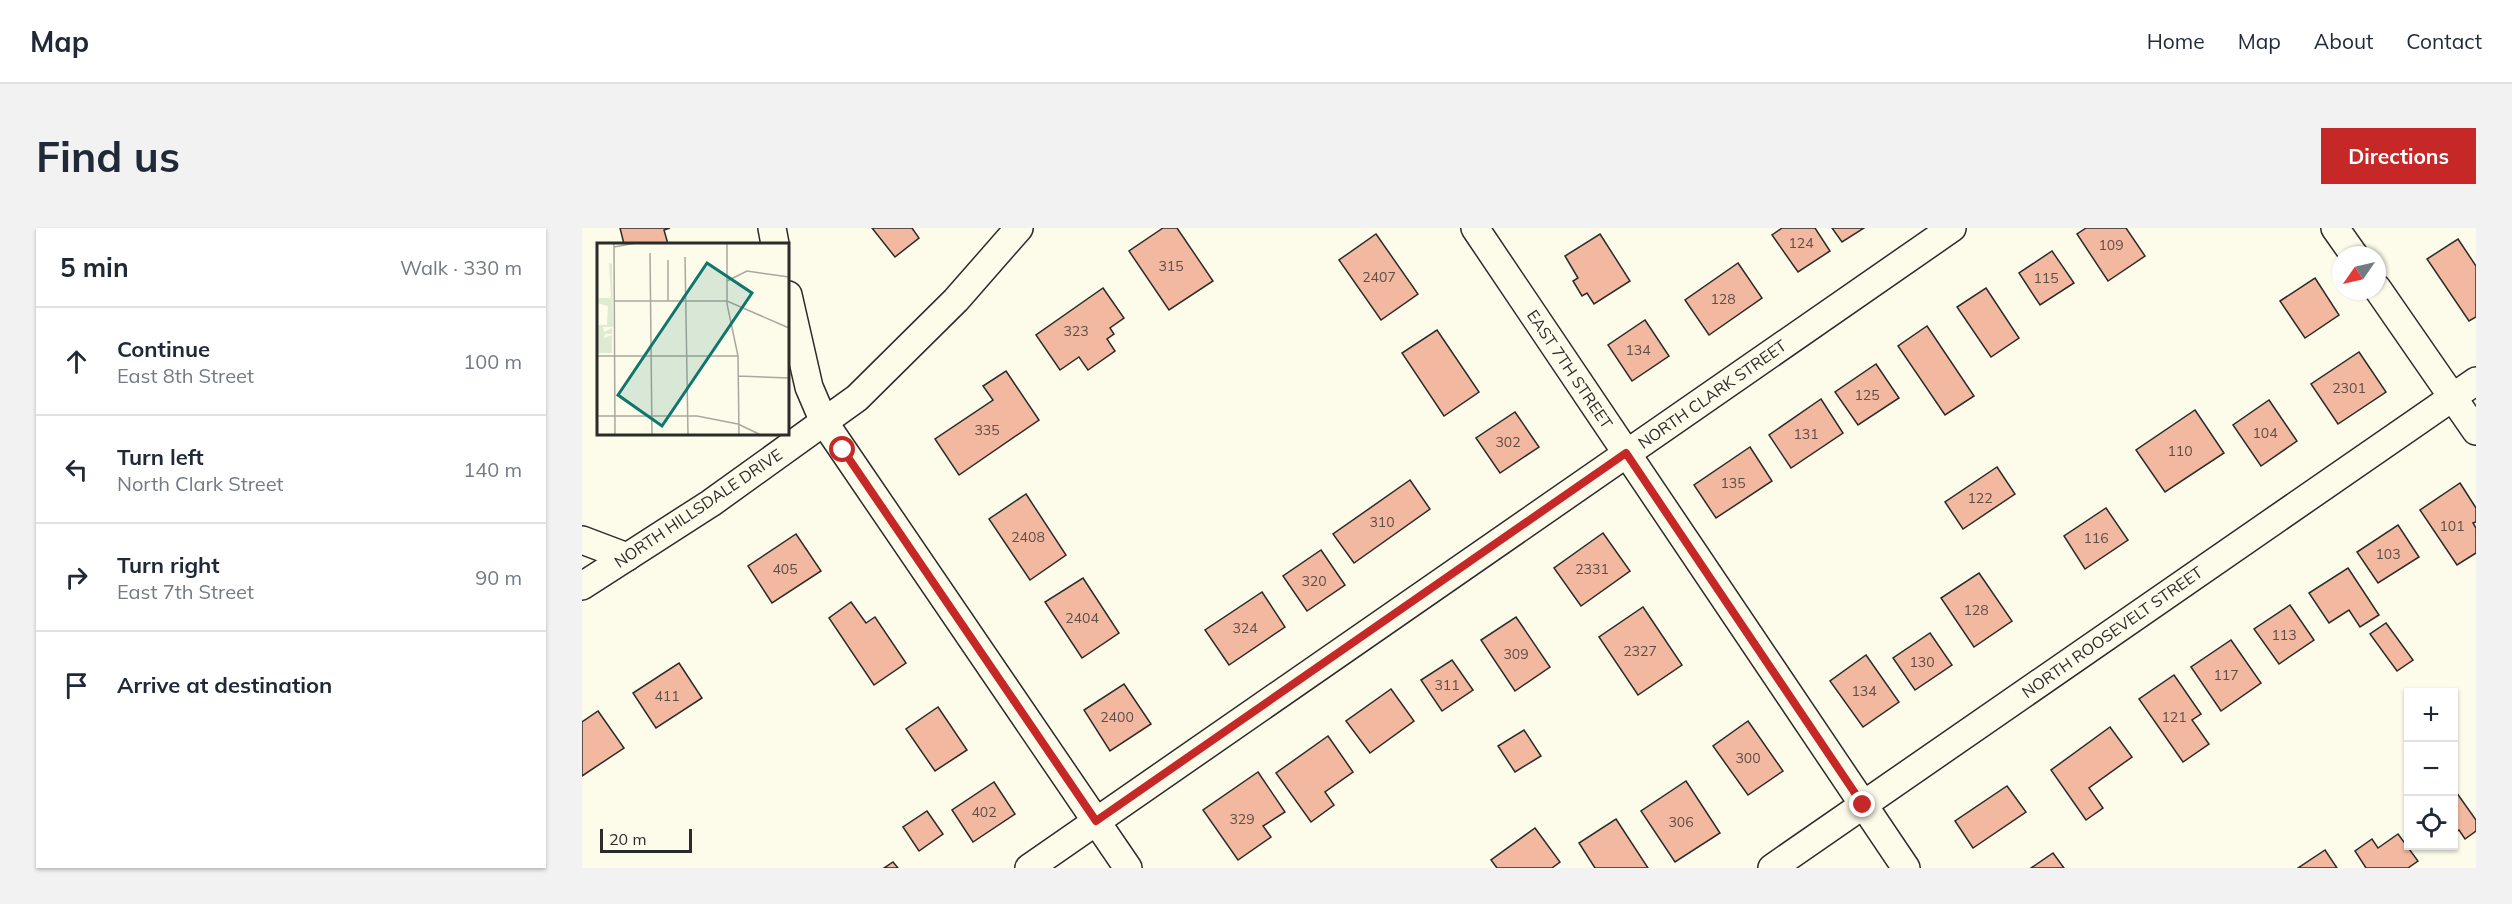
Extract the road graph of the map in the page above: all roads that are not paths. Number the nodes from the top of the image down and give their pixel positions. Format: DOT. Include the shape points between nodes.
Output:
graph roads {
  1 [pos="772,228"];
  2 [pos="1019,228"];
  3 [pos="1475,228"];
  4 [pos="1952,228"];
  5 [pos="2335,228"];
  6 [pos="776,243"];
  7 [pos="2348,246"];
  8 [pos="789,300"];
  9 [pos="2385,300"];
  10 [pos="2476,381"];
  11 [pos="2453,396"];
  12 [pos="824,422"];
  13 [pos="2476,431"];
  14 [pos="1626,453"];
  15 [pos="582,540"];
  16 [pos="627,557"];
  17 [pos="582,586"];
  18 [pos="1863,805"];
  19 [pos="1096,821"];
  20 [pos="1029,868"];
  21 [pos="1128,868"];
  22 [pos="1772,868"];
  23 [pos="1906,868"];
  1 -- 6 [label="street"];
  2 -- 12 [label="street, NORTH HILLSDALE DRIVE" via="892,365"];
  3 -- 14 [label="street, EAST 7TH STREET"];
  4 -- 14 [label="street, NORTH CLARK STREET"];
  5 -- 7 [label="street"];
  8 -- 12 [label="street" via="809,387"];
  9 -- 11 [label="street"];
  10 -- 11 [label="street, NORTH ROOSEVELT STREET"];
  11 -- 13 [label="street"];
  11 -- 18 [label="street, NORTH ROOSEVELT STREET"];
  12 -- 16 [label="street, NORTH HILLSDALE DRIVE"];
  12 -- 19 [label="street"];
  14 -- 18 [label="street, EAST 7TH STREET"];
  14 -- 19 [label="street, NORTH CLARK STREET"];
  15 -- 16 [label="street"];
  16 -- 17 [label="street, NORTH HILLSDALE DRIVE"];
  18 -- 22 [label="street, NORTH ROOSEVELT STREET"];
  18 -- 23 [label="street, EAST 7TH STREET"];
  19 -- 20 [label="street, NORTH CLARK STREET"];
  19 -- 21 [label="street"];
}
